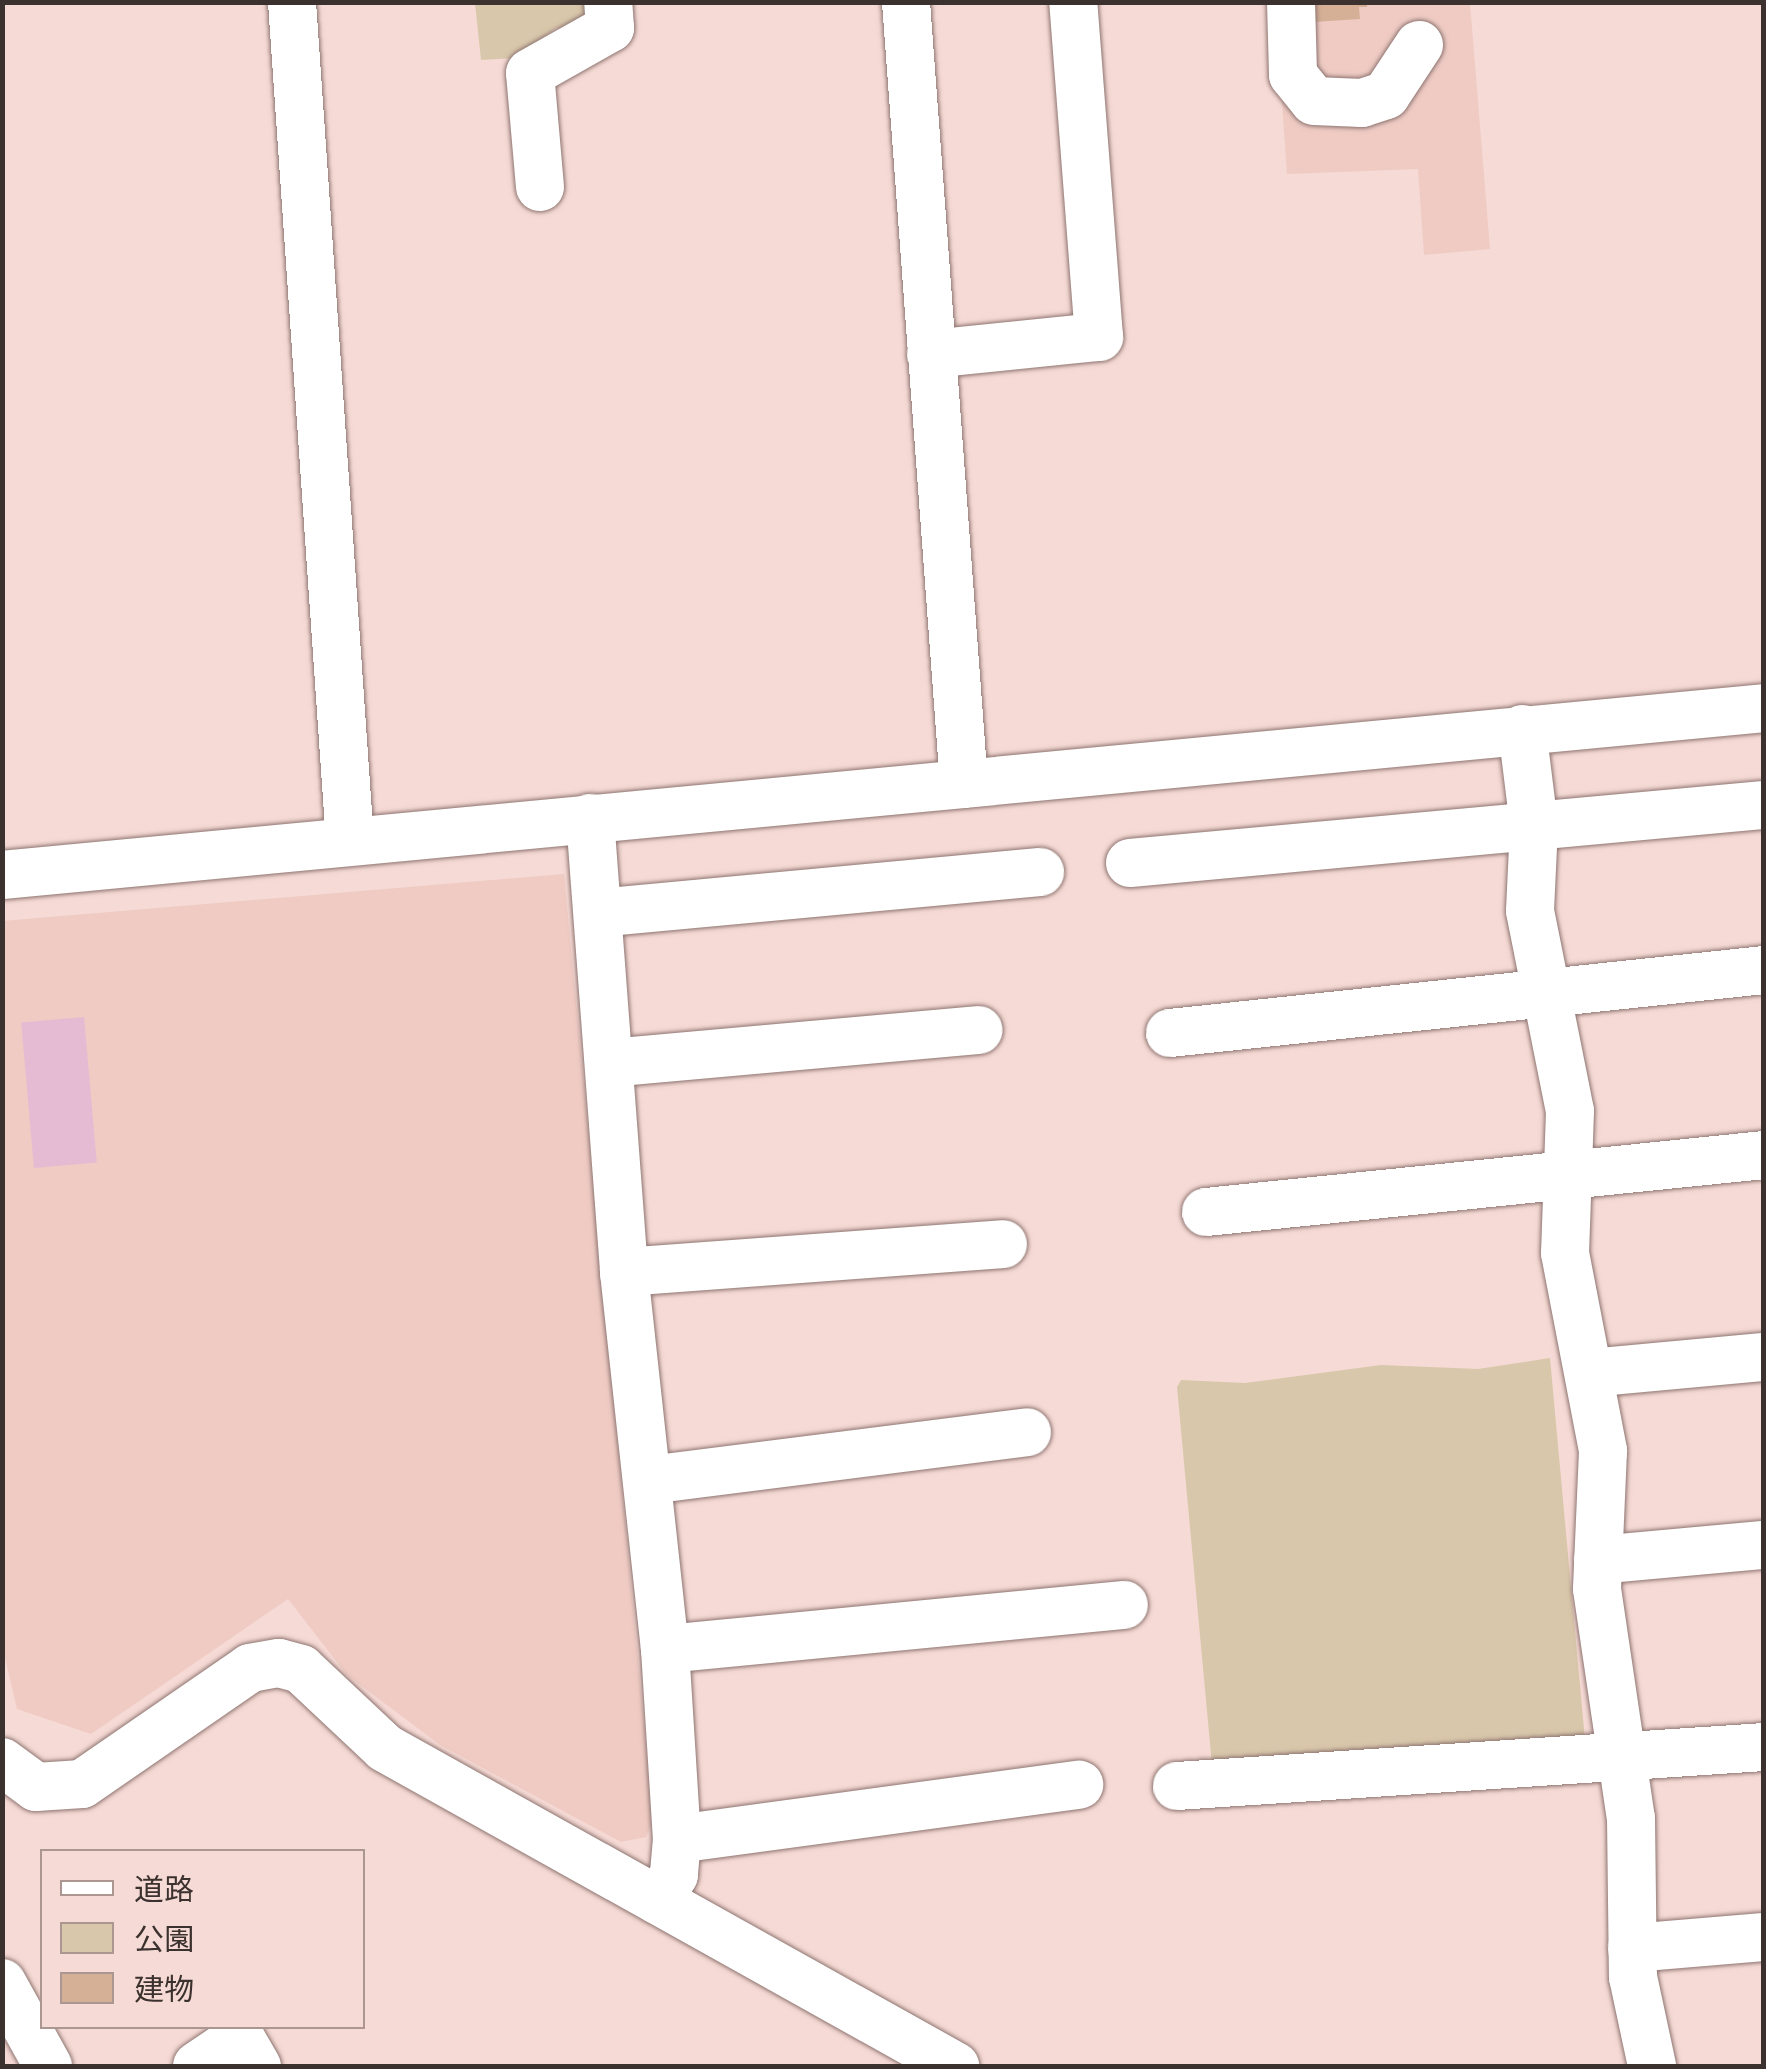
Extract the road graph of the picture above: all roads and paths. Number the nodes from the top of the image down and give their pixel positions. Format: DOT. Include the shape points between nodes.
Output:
graph roads {
  1 [pos="292,2"];
  2 [pos="608,2"];
  3 [pos="906,2"];
  4 [pos="1073,2"];
  5 [pos="1291,2"];
  6 [pos="1419,45"];
  7 [pos="540,187"];
  8 [pos="932,354"];
  9 [pos="1764,708"];
  10 [pos="1522,728"];
  11 [pos="964,784"];
  12 [pos="1764,804"];
  13 [pos="590,818"];
  14 [pos="1534,826"];
  15 [pos="350,841"];
  16 [pos="1130,863"];
  17 [pos="1040,872"];
  18 [pos="2,875"];
  19 [pos="598,913"];
  20 [pos="1764,970"];
  21 [pos="1548,990"];
  22 [pos="979,1030"];
  23 [pos="1170,1033"];
  24 [pos="609,1064"];
  25 [pos="1764,1155"];
  26 [pos="1569,1172"];
  27 [pos="1206,1212"];
  28 [pos="1002,1244"];
  29 [pos="624,1272"];
  30 [pos="1764,1357"];
  31 [pos="1590,1372"];
  32 [pos="1026,1432"];
  33 [pos="649,1480"];
  34 [pos="1764,1545"];
  35 [pos="1598,1560"];
  36 [pos="1124,1605"];
  37 [pos="666,1649"];
  38 [pos="1764,1747"];
  39 [pos="1623,1754"];
  40 [pos="2,1762"];
  41 [pos="1078,1785"];
  42 [pos="1178,1786"];
  43 [pos="677,1839"];
  44 [pos="658,1900"];
  45 [pos="1764,1937"];
  46 [pos="1632,1948"];
  47 [pos="3,1984"];
  48 [pos="48,2066"];
  49 [pos="197,2066"];
  50 [pos="258,2066"];
  51 [pos="955,2066"];
  52 [pos="1652,2066"];
  1 -- 15 [label="street"];
  2 -- 7 [label="street" via="610,28 530,73"];
  3 -- 8 [label="street"];
  4 -- 8 [label="street" via="1100,336"];
  5 -- 6 [label="street" via="1293,76 1314,101 1362,104 1386,96"];
  8 -- 11 [label="street"];
  9 -- 10 [label="street"];
  10 -- 11 [label="street"];
  10 -- 14 [label="street"];
  11 -- 13 [label="street"];
  12 -- 14 [label="street"];
  13 -- 15 [label="street"];
  13 -- 19 [label="street"];
  14 -- 16 [label="street"];
  14 -- 21 [label="street" via="1528,896"];
  15 -- 18 [label="street"];
  17 -- 19 [label="street"];
  19 -- 24 [label="street"];
  20 -- 21 [label="street"];
  21 -- 23 [label="street"];
  21 -- 26 [label="street" via="1566,1075"];
  22 -- 24 [label="street"];
  24 -- 29 [label="street"];
  25 -- 26 [label="street"];
  26 -- 27 [label="street"];
  26 -- 31 [label="street" via="1565,1253"];
  28 -- 29 [label="street"];
  29 -- 33 [label="street"];
  30 -- 31 [label="street"];
  31 -- 35 [label="street" via="1603,1450"];
  32 -- 33 [label="street"];
  33 -- 37 [label="street"];
  34 -- 35 [label="street"];
  35 -- 39 [label="street" via="1601,1631"];
  36 -- 37 [label="street"];
  37 -- 43 [label="street"];
  38 -- 39 [label="street"];
  39 -- 42 [label="street"];
  39 -- 46 [label="street"];
  40 -- 44 [label="street" via="36,1788 82,1784 250,1668 278,1663 301,1670 385,1748"];
  41 -- 43 [label="street"];
  43 -- 44 [label="street" via="674,1874"];
  44 -- 51 [label="street"];
  45 -- 46 [label="street"];
  46 -- 52 [label="street"];
  47 -- 48 [label="street"];
  49 -- 50 [label="street" via="240,2037"];
}
